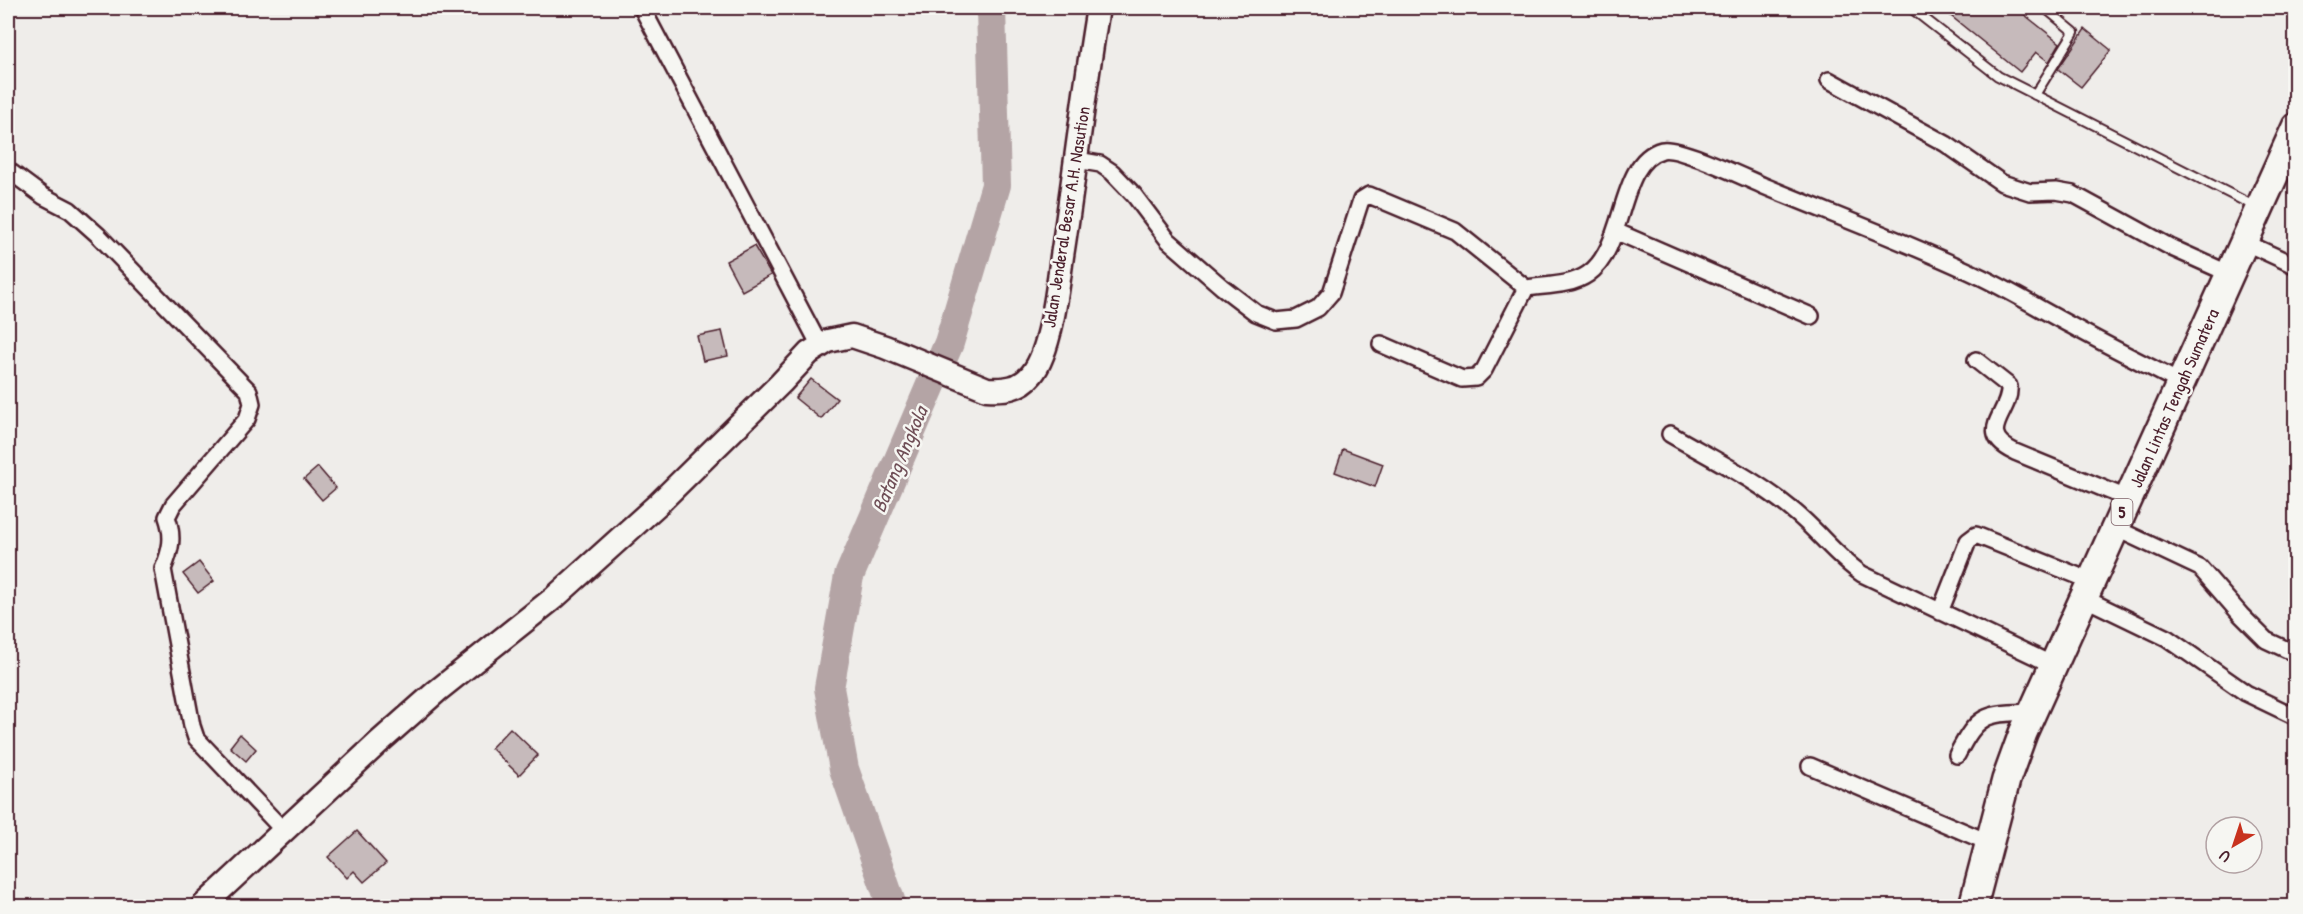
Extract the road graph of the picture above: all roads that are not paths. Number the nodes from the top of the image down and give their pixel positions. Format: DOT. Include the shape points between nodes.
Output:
graph roads {
  1 [pos="642,8"];
  2 [pos="651,8"];
  3 [pos="1098,8"];
  4 [pos="1911,8"];
  5 [pos="2044,8"];
  6 [pos="1829,80"];
  7 [pos="2035,95"];
  8 [pos="2295,127"];
  9 [pos="1077,160"];
  10 [pos="8,170"];
  11 [pos="2260,209"];
  12 [pos="1616,231"];
  13 [pos="2244,242"];
  14 [pos="2295,266"];
  15 [pos="2230,274"];
  16 [pos="1526,288"];
  17 [pos="1811,316"];
  18 [pos="824,344"];
  19 [pos="1381,344"];
  20 [pos="1976,360"];
  21 [pos="2181,383"];
  22 [pos="1670,434"];
  23 [pos="2129,499"];
  24 [pos="2115,528"];
  25 [pos="2087,590"];
  26 [pos="1940,612"];
  27 [pos="2295,654"];
  28 [pos="2053,665"];
  29 [pos="2032,712"];
  30 [pos="2295,717"];
  31 [pos="1957,755"];
  32 [pos="1810,766"];
  33 [pos="283,830"];
  34 [pos="1990,843"];
  35 [pos="203,906"];
  36 [pos="1973,906"];
  1 -- 18 [label="street"];
  2 -- 18 [label="street"];
  3 -- 9 [label="main road, Jalan Jenderal Besar A.H. Nasution"];
  4 -- 7 [label="lane" via="1990,71"];
  5 -- 7 [label="lane" via="2074,32"];
  6 -- 15 [label="street" via="1946,144 2002,183 2030,192 2073,194 2172,248"];
  7 -- 11 [label="lane"];
  8 -- 11 [label="highway, Jalan Lintas Tengah Sumatera / 5"];
  9 -- 16 [label="street" via="1100,164 1112,172 1168,240 1256,313 1276,321 1296,319 1318,308 1331,293 1361,200 1369,195 1455,231"];
  9 -- 18 [label="main road, Jalan Jenderal Besar A.H. Nasution" via="1057,291 1043,353 1032,374 1019,386 987,389 852,336"];
  10 -- 33 [label="street" via="70,210 98,235 249,391 252,404 247,419 167,517 172,545 163,569 196,738"];
  11 -- 13 [label="highway, Jalan Lintas Tengah Sumatera / 5"];
  12 -- 16 [label="street" via="1608,253 1586,275 1566,283"];
  12 -- 17 [label="street"];
  12 -- 21 [label="street" via="1638,170 1659,151 1675,151 1983,278"];
  13 -- 14 [label="street"];
  13 -- 15 [label="highway, Jalan Lintas Tengah Sumatera / 5"];
  15 -- 21 [label="highway, Jalan Lintas Tengah Sumatera / 5"];
  16 -- 19 [label="street" via="1484,370 1476,378 1462,379"];
  18 -- 33 [label="main road" via="809,353 648,513 555,597 428,698"];
  20 -- 23 [label="street" via="2009,386 1998,418 1996,433 2000,443"];
  21 -- 23 [label="highway, Jalan Lintas Tengah Sumatera / 5"];
  22 -- 26 [label="street" via="1775,496 1862,574"];
  23 -- 24 [label="highway, Jalan Lintas Tengah Sumatera / 5"];
  24 -- 25 [label="highway, Jalan Lintas Tengah Sumatera / 5"];
  24 -- 27 [label="street" via="2200,568 2266,640"];
  25 -- 26 [label="street" via="1976,534 1968,541"];
  25 -- 28 [label="highway, Jalan Lintas Tengah Sumatera / 5"];
  25 -- 30 [label="street" via="2167,638 2246,693"];
  26 -- 28 [label="street"];
  28 -- 29 [label="highway, Jalan Lintas Tengah Sumatera / 5"];
  29 -- 31 [label="street" via="1987,716 1971,728"];
  29 -- 34 [label="highway, Jalan Lintas Tengah Sumatera / 5" via="2006,780"];
  32 -- 34 [label="street"];
  33 -- 35 [label="main road"];
  34 -- 36 [label="highway, Jalan Lintas Tengah Sumatera / 5"];
}
